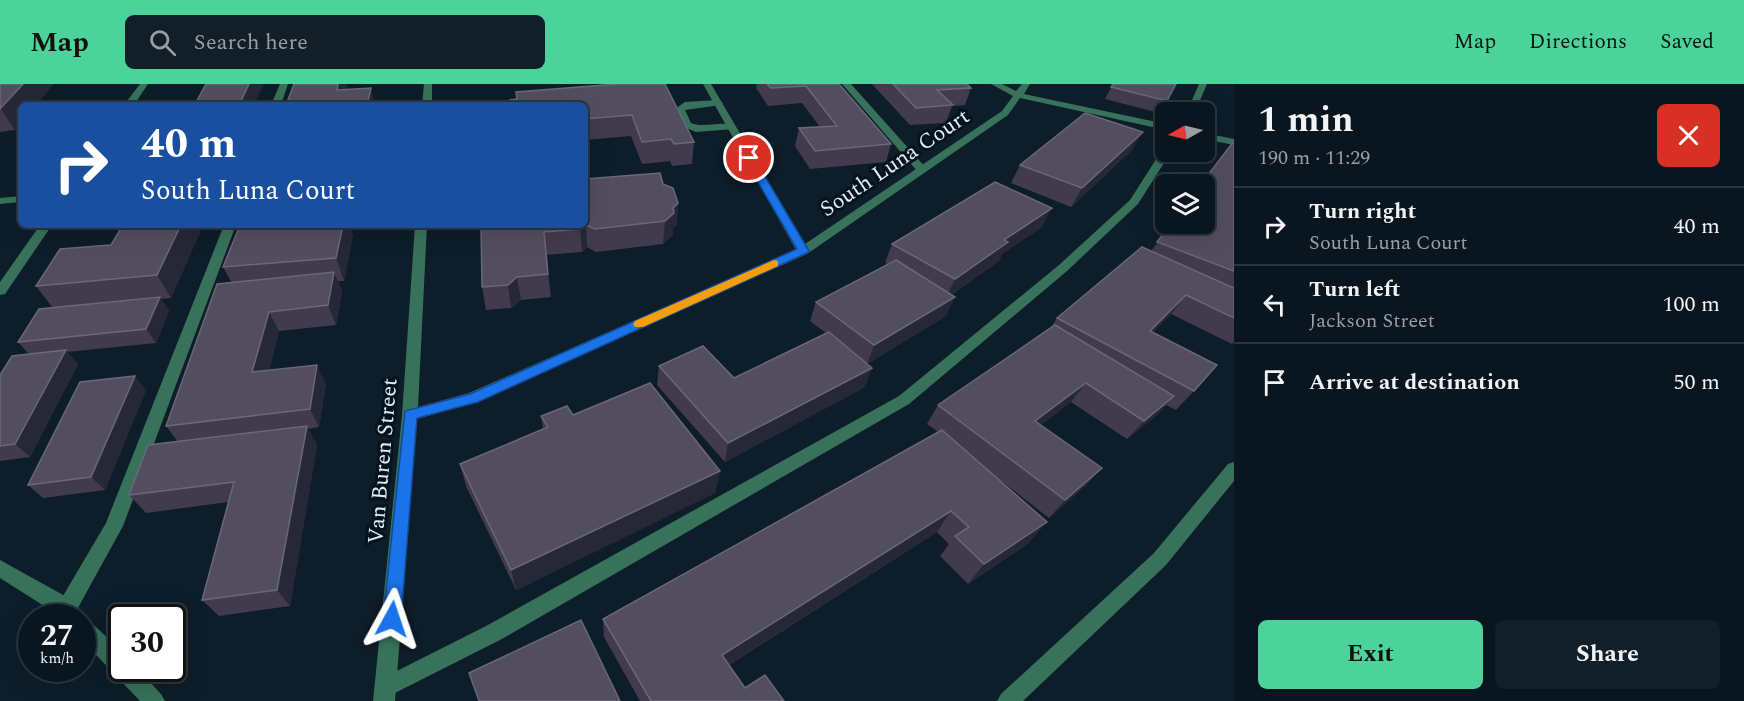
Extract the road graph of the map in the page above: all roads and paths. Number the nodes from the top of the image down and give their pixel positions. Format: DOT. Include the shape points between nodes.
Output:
graph roads {
  1 [pos="144,84"];
  2 [pos="284,84"];
  3 [pos="428,84"];
  4 [pos="707,84"];
  5 [pos="846,84"];
  6 [pos="995,84"];
  7 [pos="1026,84"];
  8 [pos="1203,84"];
  9 [pos="1017,95"];
  10 [pos="131,102"];
  11 [pos="277,102"];
  12 [pos="427,102"];
  13 [pos="1195,102"];
  14 [pos="718,103"];
  15 [pos="1155,125"];
  16 [pos="731,127"];
  17 [pos="1215,138"];
  18 [pos="1234,142"];
  19 [pos="1160,162"];
  20 [pos="922,170"];
  21 [pos="18,199"];
  22 [pos="0,201"];
  23 [pos="44,228"];
  24 [pos="229,228"];
  25 [pos="420,228"];
  26 [pos="803,251"];
  27 [pos="0,291"];
  28 [pos="410,415"];
  29 [pos="1234,469"];
  30 [pos="0,568"];
  31 [pos="57,604"];
  32 [pos="75,604"];
  33 [pos="96,640"];
  34 [pos="108,652"];
  35 [pos="136,682"];
  36 [pos="385,694"];
  37 [pos="154,701"];
  38 [pos="1008,701"];
  1 -- 10 [label="street"];
  2 -- 11 [label="street"];
  3 -- 12 [label="street"];
  4 -- 14 [label="street"];
  5 -- 20 [label="street"];
  6 -- 9 [label="street"];
  7 -- 9 [label="street, South Luna Court"];
  8 -- 13 [label="street"];
  9 -- 15 [label="street"];
  9 -- 20 [label="street, South Luna Court" via="1005,113"];
  14 -- 16 [label="street"];
  14 -- 16 [label="street" via="685,105 680,109 687,125 696,129"];
  16 -- 26 [label="street"];
  17 -- 18 [label="street"];
  19 -- 36 [label="street" via="1134,202 1063,268 904,400"];
  20 -- 26 [label="street, South Luna Court"];
  21 -- 22 [label="street"];
  23 -- 27 [label="street"];
  24 -- 32 [label="street" via="114,526"];
  25 -- 28 [label="street, Van Buren Street"];
  26 -- 28 [label="street, South Luna Court" via="473,398"];
  28 -- 36 [label="street, Van Buren Street"];
  29 -- 38 [label="street" via="1160,559"];
  30 -- 31 [label="street"];
  33 -- 34 [label="street"];
  35 -- 37 [label="street"];
}
